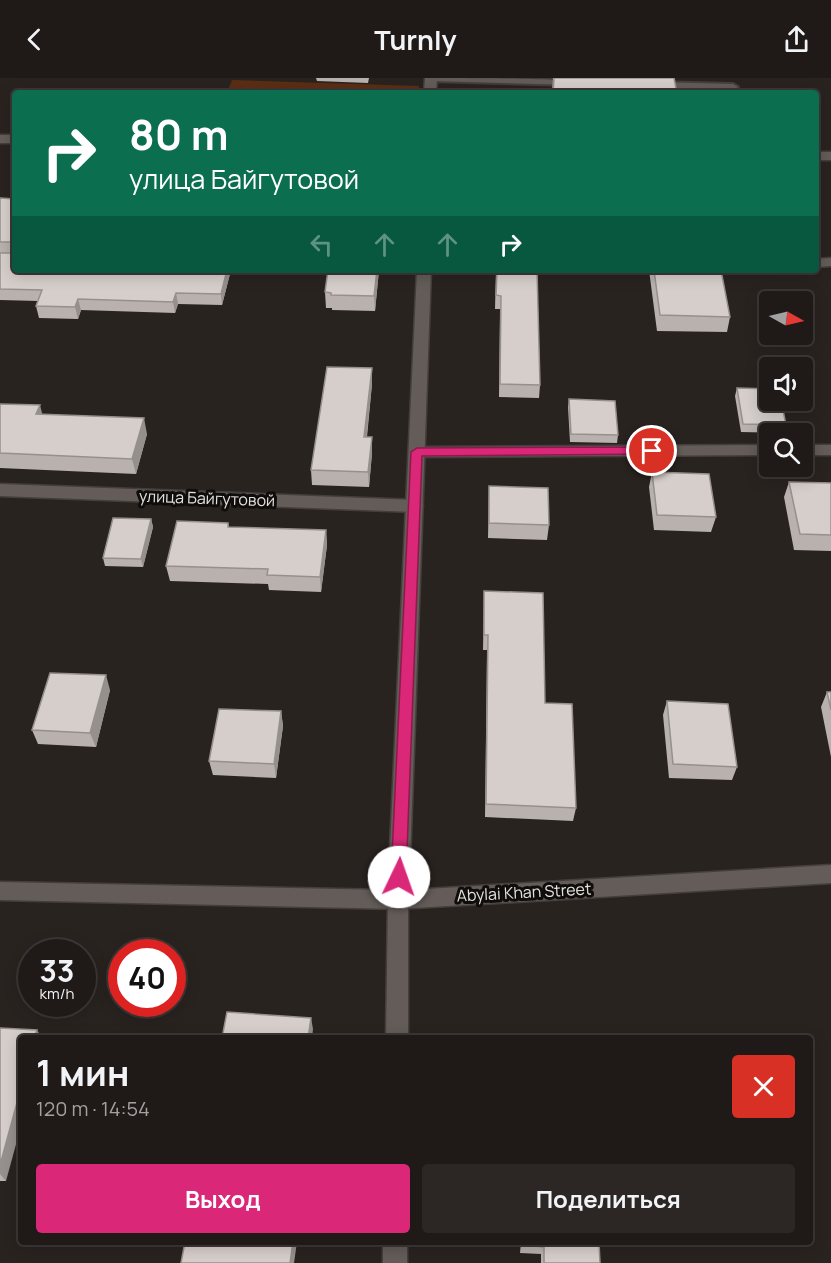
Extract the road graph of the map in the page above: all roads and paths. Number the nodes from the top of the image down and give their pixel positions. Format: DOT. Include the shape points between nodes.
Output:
graph roads {
  1 [pos="430,78"];
  2 [pos="582,83"];
  3 [pos="640,84"];
  4 [pos="733,87"];
  5 [pos="424,273"];
  6 [pos="759,450"];
  7 [pos="813,450"];
  8 [pos="831,450"];
  9 [pos="417,452"];
  10 [pos="0,490"];
  11 [pos="415,506"];
  12 [pos="831,874"];
  13 [pos="0,891"];
  14 [pos="398,900"];
  15 [pos="397,1035"];
  16 [pos="395,1245"];
  17 [pos="395,1263"];
  1 -- 2 [label="lane"];
  3 -- 4 [label="lane"];
  5 -- 9 [label="street"];
  6 -- 9 [label="street"];
  7 -- 8 [label="street"];
  9 -- 11 [label="street"];
  10 -- 11 [label="street, улица Байгутовой"];
  11 -- 14 [label="street"];
  12 -- 14 [label="street, Abylai Khan Street"];
  13 -- 14 [label="street, Abylai Khan Street"];
  14 -- 15 [label="street"];
  16 -- 17 [label="street"];
}
